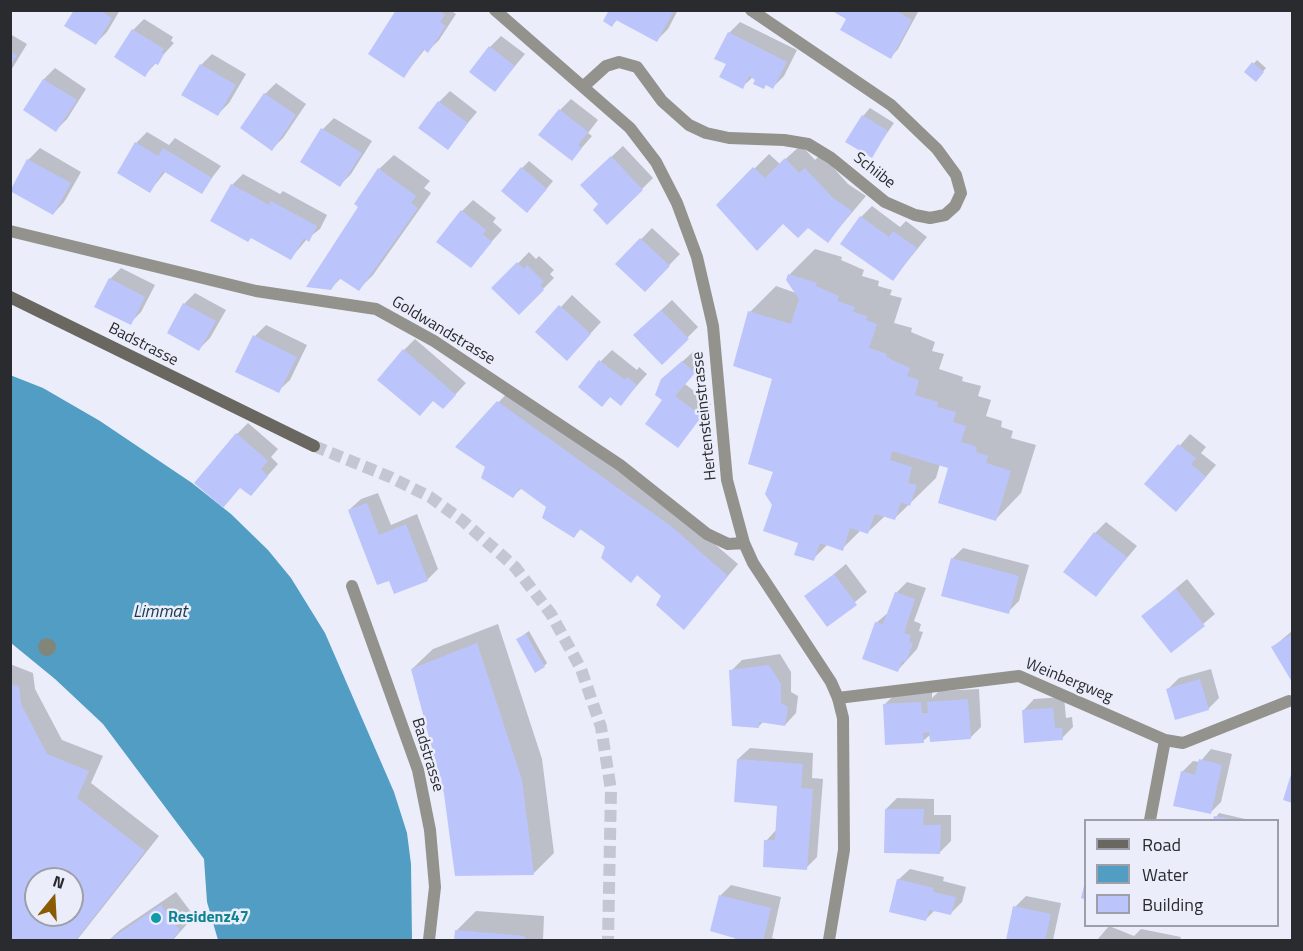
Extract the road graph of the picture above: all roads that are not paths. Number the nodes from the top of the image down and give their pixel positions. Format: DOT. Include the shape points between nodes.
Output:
graph roads {
  1 [pos="495,10"];
  2 [pos="751,10"];
  3 [pos="584,86"];
  4 [pos="10,231"];
  5 [pos="10,297"];
  6 [pos="314,446"];
  7 [pos="744,543"];
  8 [pos="352,586"];
  9 [pos="838,698"];
  10 [pos="1289,701"];
  11 [pos="1165,740"];
  12 [pos="1150,819"];
  13 [pos="429,940"];
  14 [pos="829,940"];
  1 -- 3 [label="street, Hertensteinstrasse"];
  2 -- 3 [label="street, Schiibe" via="891,105 937,149 956,175 961,194 955,206 945,215 915,215 885,202 808,144 706,133 662,101 637,67 619,62 606,66"];
  3 -- 7 [label="street, Hertensteinstrasse" via="630,128 656,162 677,203 697,257 712,326 727,480"];
  4 -- 7 [label="street, Goldwandstrasse" via="256,291 376,309 434,341 620,465 707,534 728,544"];
  5 -- 6 [label="main road, Badstrasse"];
  7 -- 9 [label="street, Hertensteinstrasse"];
  8 -- 13 [label="street, Badstrasse" via="418,770 430,830 435,887"];
  9 -- 11 [label="street, Weinbergweg" via="1019,676"];
  9 -- 14 [label="street, Hertensteinstrasse" via="845,762 844,850"];
  10 -- 11 [label="street" via="1183,743"];
  11 -- 12 [label="street"];
}
